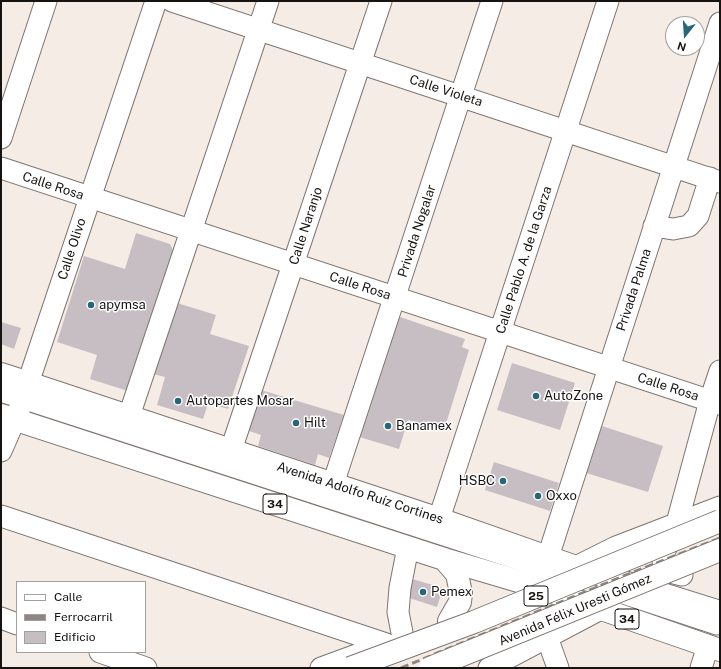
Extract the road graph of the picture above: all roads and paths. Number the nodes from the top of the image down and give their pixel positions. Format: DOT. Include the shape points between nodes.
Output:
graph roads {
  1 [pos="46,1"];
  2 [pos="156,1"];
  3 [pos="172,1"];
  4 [pos="268,1"];
  5 [pos="381,1"];
  6 [pos="492,1"];
  7 [pos="608,1"];
  8 [pos="720,23"];
  9 [pos="258,30"];
  10 [pos="360,63"];
  11 [pos="462,96"];
  12 [pos="566,130"];
  13 [pos="1,138"];
  14 [pos="674,166"];
  15 [pos="1,168"];
  16 [pos="715,180"];
  17 [pos="89,198"];
  18 [pos="654,226"];
  19 [pos="192,230"];
  20 [pos="293,265"];
  21 [pos="395,298"];
  22 [pos="501,333"];
  23 [pos="609,367"];
  24 [pos="720,371"];
  25 [pos="1,374"];
  26 [pos="1,391"];
  27 [pos="715,402"];
  28 [pos="14,405"];
  29 [pos="129,416"];
  30 [pos="231,450"];
  31 [pos="1,451"];
  32 [pos="333,484"];
  33 [pos="720,507"];
  34 [pos="1,516"];
  35 [pos="439,519"];
  36 [pos="720,520"];
  37 [pos="677,523"];
  38 [pos="408,547"];
  39 [pos="720,550"];
  40 [pos="548,557"];
  41 [pos="444,559"];
  42 [pos="720,560"];
  43 [pos="569,570"];
  44 [pos="682,575"];
  45 [pos="540,584"];
  46 [pos="638,592"];
  47 [pos="604,607"];
  48 [pos="484,608"];
  49 [pos="1,618"];
  50 [pos="449,622"];
  51 [pos="16,624"];
  52 [pos="716,634"];
  53 [pos="547,638"];
  54 [pos="395,641"];
  55 [pos="103,653"];
  56 [pos="494,666"];
  57 [pos="146,668"];
  58 [pos="321,668"];
  59 [pos="350,668"];
  60 [pos="430,668"];
  61 [pos="558,668"];
  62 [pos="701,668"];
  1 -- 13 [label="street"];
  2 -- 17 [label="street, Calle Olivo"];
  3 -- 9 [label="street, Calle Violeta"];
  4 -- 9 [label="street"];
  5 -- 10 [label="street, Calle Naranjo"];
  6 -- 11 [label="street, Privada Nogalar"];
  7 -- 12 [label="street, Calle Pablo A. de la Garza"];
  8 -- 14 [label="street, Privada Palma"];
  9 -- 10 [label="street, Calle Violeta"];
  9 -- 19 [label="street"];
  10 -- 11 [label="street, Calle Violeta"];
  10 -- 20 [label="street, Calle Naranjo"];
  11 -- 12 [label="street, Calle Violeta"];
  11 -- 21 [label="street, Privada Nogalar"];
  12 -- 14 [label="street, Calle Violeta"];
  12 -- 22 [label="street, Calle Pablo A. de la Garza"];
  14 -- 16 [label="street, Calle Violeta"];
  14 -- 18 [label="street, Privada Palma"];
  15 -- 17 [label="street, Calle Rosa"];
  16 -- 18 [label="street" via="698,216 689,226 673,229"];
  17 -- 19 [label="street, Calle Rosa"];
  17 -- 28 [label="street, Calle Olivo"];
  18 -- 23 [label="street, Privada Palma"];
  19 -- 20 [label="street, Calle Rosa"];
  19 -- 29 [label="street"];
  20 -- 21 [label="street, Calle Rosa"];
  20 -- 30 [label="street, Calle Naranjo"];
  21 -- 22 [label="street, Calle Rosa"];
  21 -- 32 [label="street, Privada Nogalar"];
  22 -- 23 [label="street, Calle Rosa"];
  22 -- 35 [label="street, Calle Pablo A. de la Garza"];
  23 -- 27 [label="street, Calle Rosa"];
  23 -- 40 [label="street, Privada Palma"];
  24 -- 27 [label="street"];
  25 -- 28 [label="main road, Avenida Adolfo Ruíz Cortines / 34"];
  26 -- 28 [label="street"];
  27 -- 37 [label="street"];
  28 -- 29 [label="main road, Avenida Adolfo Ruíz Cortines / 34"];
  28 -- 31 [label="street, Calle Olivo"];
  28 -- 38 [label="main road, Avenida Adolfo Ruíz Cortines / 34"];
  28 -- 43 [label="street"];
  28 -- 45 [label="street"];
  29 -- 30 [label="main road, Avenida Adolfo Ruíz Cortines / 34"];
  30 -- 32 [label="main road, Avenida Adolfo Ruíz Cortines / 34"];
  32 -- 35 [label="main road, Avenida Adolfo Ruíz Cortines / 34"];
  33 -- 37 [label="street"];
  34 -- 54 [label="street"];
  35 -- 40 [label="main road, Avenida Adolfo Ruíz Cortines / 34"];
  36 -- 59 [label="main road, Avenida Félix Uresti Gómez / 25, bridge" via="474,622"];
  37 -- 43 [label="street" via="616,547"];
  37 -- 44 [label="street" via="667,542 663,561 670,572"];
  38 -- 41 [label="main road, Avenida Adolfo Ruíz Cortines / 34"];
  38 -- 54 [label="street" via="400,588"];
  39 -- 60 [label="main road, Avenida Félix Uresti Gómez / 25, bridge"];
  40 -- 43 [label="main road, Avenida Adolfo Ruíz Cortines / 34"];
  41 -- 45 [label="main road, Avenida Adolfo Ruíz Cortines / 34"];
  41 -- 50 [label="main road" via="457,574 461,593 460,602"];
  42 -- 44 [label="street"];
  43 -- 45 [label="street"];
  43 -- 46 [label="main road, Avenida Adolfo Ruíz Cortines / 34"];
  44 -- 46 [label="street"];
  45 -- 47 [label="main road, Avenida Adolfo Ruíz Cortines / 34"];
  45 -- 48 [label="street"];
  46 -- 47 [label="street"];
  46 -- 52 [label="main road, Avenida Adolfo Ruíz Cortines / 34"];
  47 -- 52 [label="main road, Avenida Adolfo Ruíz Cortines / 34"];
  47 -- 53 [label="street"];
  48 -- 50 [label="street"];
  48 -- 56 [label="street" via="500,618 508,636 507,651"];
  49 -- 51 [label="street"];
  50 -- 54 [label="street"];
  52 -- 62 [label="street"];
  53 -- 56 [label="street"];
  53 -- 61 [label="street"];
  54 -- 58 [label="street"];
  55 -- 57 [label="street"];
}
